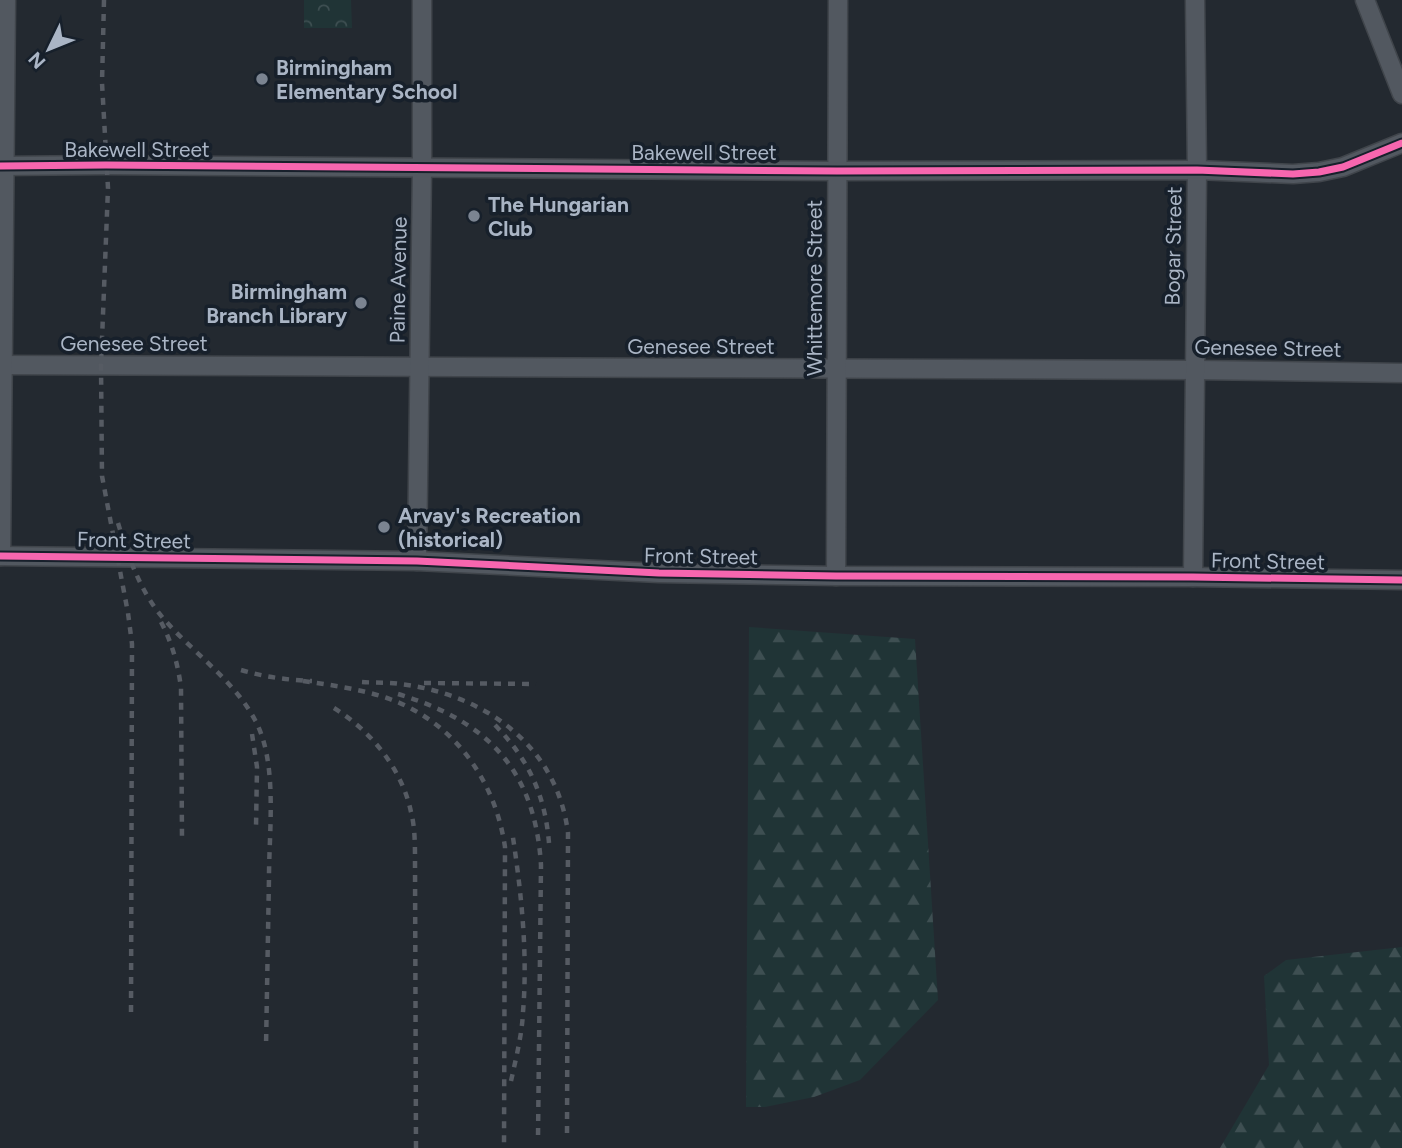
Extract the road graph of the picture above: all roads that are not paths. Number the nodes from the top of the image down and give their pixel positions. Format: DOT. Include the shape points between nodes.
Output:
graph roads {
  1 [pos="6,0"];
  2 [pos="422,0"];
  3 [pos="838,0"];
  4 [pos="1195,0"];
  5 [pos="1365,0"];
  6 [pos="1401,87"];
  7 [pos="1402,143"];
  8 [pos="2,166"];
  9 [pos="422,168"];
  10 [pos="1197,170"];
  11 [pos="837,171"];
  12 [pos="2,365"];
  13 [pos="420,367"];
  14 [pos="836,369"];
  15 [pos="1195,370"];
  16 [pos="1402,373"];
  17 [pos="1,556"];
  18 [pos="417,561"];
  19 [pos="836,576"];
  20 [pos="1193,577"];
  21 [pos="1402,580"];
  1 -- 8 [label="street"];
  2 -- 9 [label="street, Paine Avenue"];
  3 -- 11 [label="street, Whittemore Street"];
  4 -- 10 [label="street, Bogar Street"];
  5 -- 6 [label="street"];
  7 -- 10 [label="street, Bakewell Street" via="1319,172"];
  8 -- 9 [label="street, Bakewell Street"];
  8 -- 12 [label="street"];
  9 -- 11 [label="street, Bakewell Street"];
  9 -- 13 [label="street, Paine Avenue"];
  10 -- 11 [label="street, Bakewell Street"];
  10 -- 15 [label="street, Bogar Street"];
  11 -- 14 [label="street, Whittemore Street"];
  12 -- 13 [label="street, Genesee Street"];
  12 -- 17 [label="street"];
  13 -- 14 [label="street, Genesee Street"];
  13 -- 18 [label="street, Paine Avenue"];
  14 -- 15 [label="street, Genesee Street"];
  14 -- 19 [label="street, Whittemore Street"];
  15 -- 16 [label="street, Genesee Street"];
  15 -- 20 [label="street, Bogar Street"];
  17 -- 18 [label="street, Front Street"];
  18 -- 19 [label="street, Front Street"];
  19 -- 20 [label="street, Front Street"];
  20 -- 21 [label="street, Front Street"];
}
